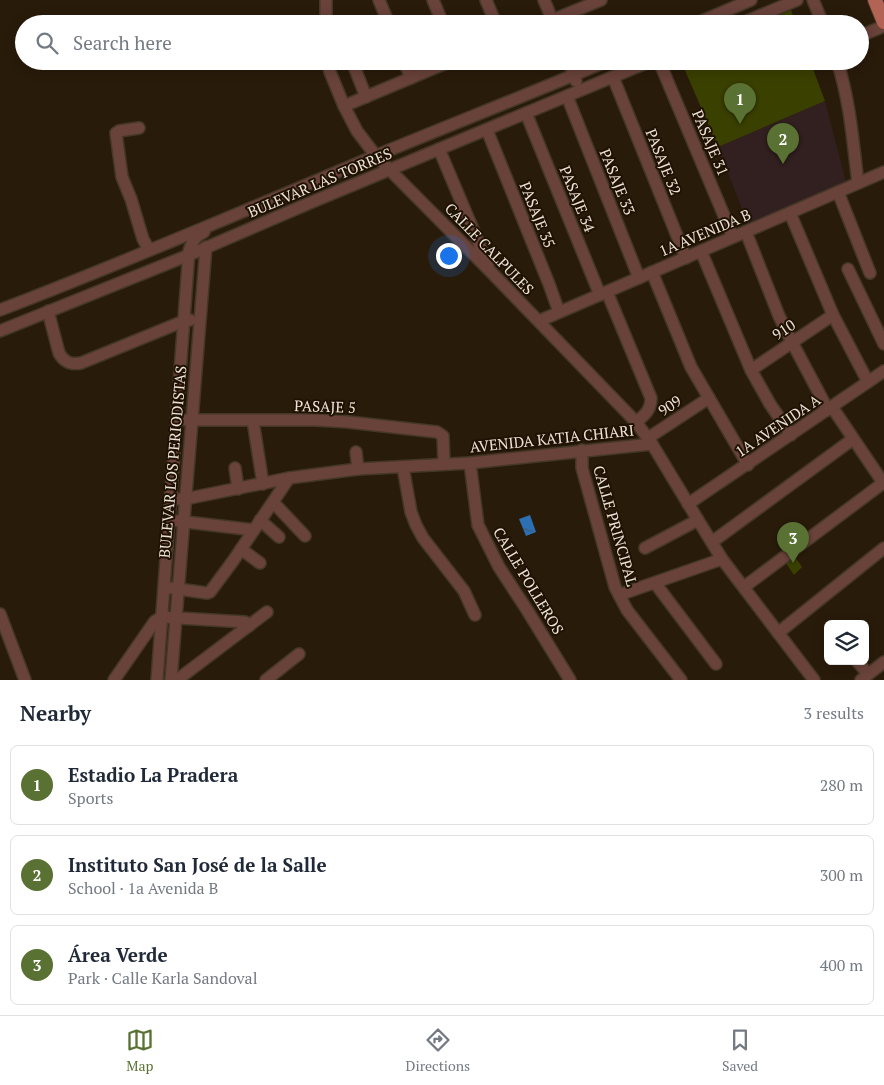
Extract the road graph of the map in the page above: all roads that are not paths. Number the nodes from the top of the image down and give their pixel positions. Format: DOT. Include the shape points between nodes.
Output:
graph roads {
  1 [pos="326,0"];
  2 [pos="379,0"];
  3 [pos="433,0"];
  4 [pos="486,0"];
  5 [pos="544,0"];
  6 [pos="601,0"];
  7 [pos="751,0"];
  8 [pos="797,0"];
  9 [pos="813,0"];
  10 [pos="875,0"];
  11 [pos="326,15"];
  12 [pos="385,15"];
  13 [pos="439,15"];
  14 [pos="492,15"];
  15 [pos="548,15"];
  16 [pos="568,15"];
  17 [pos="716,15"];
  18 [pos="761,15"];
  19 [pos="819,15"];
  20 [pos="884,22"];
  21 [pos="884,26"];
  22 [pos="869,32"];
  23 [pos="329,70"];
  24 [pos="356,70"];
  25 [pos="408,70"];
  26 [pos="430,70"];
  27 [pos="572,70"];
  28 [pos="586,70"];
  29 [pos="630,70"];
  30 [pos="663,70"];
  31 [pos="840,70"];
  32 [pos="574,75"];
  33 [pos="613,77"];
  34 [pos="411,78"];
  35 [pos="580,90"];
  36 [pos="567,96"];
  37 [pos="366,97"];
  38 [pos="344,106"];
  39 [pos="526,114"];
  40 [pos="139,128"];
  41 [pos="487,130"];
  42 [pos="440,149"];
  43 [pos="376,156"];
  44 [pos="390,170"];
  45 [pos="884,172"];
  46 [pos="858,183"];
  47 [pos="307,185"];
  48 [pos="838,192"];
  49 [pos="312,202"];
  50 [pos="790,213"];
  51 [pos="226,218"];
  52 [pos="746,232"];
  53 [pos="733,237"];
  54 [pos="206,247"];
  55 [pos="148,250"];
  56 [pos="701,251"];
  57 [pos="189,255"];
  58 [pos="686,258"];
  59 [pos="848,269"];
  60 [pos="491,272"];
  61 [pos="652,272"];
  62 [pos="870,274"];
  63 [pos="639,278"];
  64 [pos="603,293"];
  65 [pos="0,310"];
  66 [pos="48,311"];
  67 [pos="559,312"];
  68 [pos="833,315"];
  69 [pos="200,318"];
  70 [pos="184,321"];
  71 [pos="539,321"];
  72 [pos="0,330"];
  73 [pos="792,342"];
  74 [pos="884,344"];
  75 [pos="751,370"];
  76 [pos="884,371"];
  77 [pos="868,382"];
  78 [pos="709,398"];
  79 [pos="830,408"];
  80 [pos="176,420"];
  81 [pos="192,421"];
  82 [pos="253,421"];
  83 [pos="636,422"];
  84 [pos="792,435"];
  85 [pos="853,439"];
  86 [pos="650,441"];
  87 [pos="582,450"];
  88 [pos="356,452"];
  89 [pos="470,463"];
  90 [pos="444,464"];
  91 [pos="748,465"];
  92 [pos="403,467"];
  93 [pos="235,468"];
  94 [pos="358,469"];
  95 [pos="289,478"];
  96 [pos="883,483"];
  97 [pos="262,484"];
  98 [pos="238,489"];
  99 [pos="185,498"];
  100 [pos="170,499"];
  101 [pos="272,502"];
  102 [pos="688,504"];
  103 [pos="698,520"];
  104 [pos="169,521"];
  105 [pos="184,522"];
  106 [pos="257,525"];
  107 [pos="305,536"];
  108 [pos="279,537"];
  109 [pos="712,542"];
  110 [pos="645,548"];
  111 [pos="884,548"];
  112 [pos="241,549"];
  113 [pos="722,559"];
  114 [pos="260,564"];
  115 [pos="655,583"];
  116 [pos="744,587"];
  117 [pos="164,588"];
  118 [pos="178,589"];
  119 [pos="619,595"];
  120 [pos="267,612"];
  121 [pos="0,614"];
  122 [pos="475,615"];
  123 [pos="162,617"];
  124 [pos="176,618"];
  125 [pos="248,626"];
  126 [pos="778,633"];
  127 [pos="299,654"];
  128 [pos="884,662"];
  129 [pos="716,664"];
  130 [pos="859,665"];
  131 [pos="864,677"];
  132 [pos="25,680"];
  133 [pos="114,680"];
  134 [pos="157,680"];
  135 [pos="171,680"];
  136 [pos="177,680"];
  137 [pos="266,680"];
  138 [pos="570,680"];
  139 [pos="681,680"];
  140 [pos="814,680"];
  1 -- 11 [label="street"];
  2 -- 12 [label="street"];
  3 -- 13 [label="street"];
  4 -- 14 [label="street"];
  5 -- 15 [label="street"];
  6 -- 16 [label="street"];
  7 -- 17 [label="street"];
  8 -- 18 [label="street"];
  9 -- 19 [label="street"];
  10 -- 20 [label="main road"];
  21 -- 22 [label="street"];
  23 -- 38 [label="street, CALLE CALPULES"];
  24 -- 37 [label="street"];
  25 -- 34 [label="street"];
  26 -- 34 [label="street"];
  27 -- 32 [label="street"];
  28 -- 32 [label="street, BULEVAR LAS TORRES"];
  29 -- 33 [label="street, BULEVAR LAS TORRES"];
  30 -- 53 [label="street, PASAJE 31"];
  31 -- 46 [label="street" via="850,116"];
  32 -- 35 [label="street"];
  32 -- 43 [label="street, BULEVAR LAS TORRES"];
  33 -- 35 [label="street, BULEVAR LAS TORRES"];
  33 -- 58 [label="street, PASAJE 32"];
  34 -- 37 [label="street"];
  35 -- 36 [label="street, BULEVAR LAS TORRES"];
  36 -- 39 [label="street, BULEVAR LAS TORRES"];
  36 -- 63 [label="street, PASAJE 33"];
  37 -- 38 [label="street"];
  38 -- 43 [label="street, CALLE CALPULES" via="357,131"];
  39 -- 41 [label="street, BULEVAR LAS TORRES"];
  39 -- 64 [label="street, PASAJE 34"];
  40 -- 55 [label="street" via="116,133 122,177"];
  41 -- 42 [label="street, BULEVAR LAS TORRES"];
  41 -- 67 [label="street, PASAJE 35"];
  42 -- 44 [label="street, BULEVAR LAS TORRES"];
  42 -- 60 [label="street"];
  43 -- 44 [label="street, CALLE CALPULES"];
  43 -- 47 [label="street, BULEVAR LAS TORRES"];
  44 -- 49 [label="street, BULEVAR LAS TORRES"];
  44 -- 60 [label="street, CALLE CALPULES"];
  45 -- 46 [label="street, 1A AVENIDA B"];
  46 -- 48 [label="street, 1A AVENIDA B"];
  47 -- 49 [label="street" via="314,190"];
  47 -- 51 [label="street, BULEVAR LAS TORRES"];
  48 -- 50 [label="street, 1A AVENIDA B"];
  48 -- 62 [label="street"];
  49 -- 54 [label="street, BULEVAR LAS TORRES"];
  50 -- 52 [label="street, 1A AVENIDA B"];
  50 -- 68 [label="street"];
  51 -- 55 [label="street, BULEVAR LAS TORRES"];
  51 -- 57 [label="street" via="194,238"];
  52 -- 53 [label="street, 1A AVENIDA B"];
  52 -- 73 [label="street"];
  53 -- 56 [label="street, 1A AVENIDA B"];
  54 -- 57 [label="street, BULEVAR LAS TORRES"];
  54 -- 69 [label="street, BULEVAR LOS PERIODISTAS"];
  55 -- 65 [label="street, BULEVAR LAS TORRES"];
  56 -- 58 [label="street, 1A AVENIDA B"];
  56 -- 75 [label="street"];
  57 -- 66 [label="street, BULEVAR LAS TORRES"];
  57 -- 70 [label="street, BULEVAR LOS PERIODISTAS"];
  58 -- 61 [label="street, 1A AVENIDA B"];
  59 -- 74 [label="street"];
  60 -- 71 [label="street, CALLE CALPULES"];
  61 -- 63 [label="street, 1A AVENIDA B"];
  61 -- 78 [label="street" via="691,367"];
  63 -- 64 [label="street, 1A AVENIDA B"];
  64 -- 67 [label="street, 1A AVENIDA B"];
  64 -- 83 [label="street, PASAJE 34" via="651,398 651,406"];
  66 -- 70 [label="street" via="59,353 66,362 74,364"];
  66 -- 72 [label="street, BULEVAR LAS TORRES"];
  67 -- 71 [label="street, 1A AVENIDA B"];
  68 -- 73 [label="street, 910"];
  68 -- 77 [label="street"];
  69 -- 70 [label="street"];
  69 -- 81 [label="street, BULEVAR LOS PERIODISTAS"];
  70 -- 80 [label="street, BULEVAR LOS PERIODISTAS"];
  71 -- 83 [label="street, CALLE CALPULES"];
  73 -- 75 [label="street, 910"];
  73 -- 79 [label="street"];
  75 -- 84 [label="street"];
  76 -- 77 [label="street, 1A AVENIDA A"];
  77 -- 79 [label="street, 1A AVENIDA A"];
  78 -- 86 [label="street, 909"];
  78 -- 91 [label="street"];
  79 -- 84 [label="street, 1A AVENIDA A"];
  79 -- 85 [label="street"];
  80 -- 81 [label="street, PASAJE 5"];
  80 -- 100 [label="street, BULEVAR LOS PERIODISTAS"];
  81 -- 82 [label="street, PASAJE 5"];
  81 -- 99 [label="street, BULEVAR LOS PERIODISTAS"];
  82 -- 90 [label="street, PASAJE 5" via="315,420 437,432 442,436"];
  82 -- 97 [label="street"];
  83 -- 86 [label="street, CALLE CALPULES"];
  84 -- 91 [label="street, 1A AVENIDA A"];
  85 -- 96 [label="street"];
  85 -- 109 [label="street"];
  86 -- 87 [label="street, AVENIDA KATIA CHIARI"];
  86 -- 102 [label="street, AVENIDA KATIA CHIARI"];
  87 -- 89 [label="street, AVENIDA KATIA CHIARI"];
  87 -- 119 [label="street, CALLE PRINCIPAL" via="582,468"];
  88 -- 94 [label="street"];
  89 -- 90 [label="street, AVENIDA KATIA CHIARI"];
  89 -- 138 [label="street, CALLE POLLEROS" via="478,525 499,567"];
  90 -- 92 [label="street, AVENIDA KATIA CHIARI"];
  91 -- 102 [label="street, 1A AVENIDA A"];
  92 -- 94 [label="street, AVENIDA KATIA CHIARI"];
  92 -- 122 [label="street" via="416,525 464,591"];
  93 -- 98 [label="street"];
  94 -- 95 [label="street, AVENIDA KATIA CHIARI"];
  95 -- 97 [label="street, AVENIDA KATIA CHIARI"];
  95 -- 101 [label="street"];
  96 -- 116 [label="street"];
  97 -- 98 [label="street, AVENIDA KATIA CHIARI"];
  98 -- 99 [label="street, AVENIDA KATIA CHIARI"];
  99 -- 100 [label="street, AVENIDA KATIA CHIARI"];
  99 -- 105 [label="street, BULEVAR LOS PERIODISTAS"];
  100 -- 104 [label="street, BULEVAR LOS PERIODISTAS"];
  101 -- 106 [label="street"];
  101 -- 107 [label="street"];
  102 -- 103 [label="street, AVENIDA KATIA CHIARI"];
  103 -- 109 [label="street, AVENIDA KATIA CHIARI"];
  103 -- 110 [label="street"];
  104 -- 105 [label="street"];
  104 -- 117 [label="street, BULEVAR LOS PERIODISTAS"];
  105 -- 106 [label="street"];
  105 -- 118 [label="street, BULEVAR LOS PERIODISTAS"];
  106 -- 108 [label="street"];
  106 -- 112 [label="street"];
  109 -- 113 [label="street, AVENIDA KATIA CHIARI"];
  111 -- 126 [label="street"];
  112 -- 114 [label="street"];
  112 -- 118 [label="street" via="210,592"];
  113 -- 115 [label="street"];
  113 -- 116 [label="street, AVENIDA KATIA CHIARI"];
  115 -- 119 [label="street"];
  115 -- 129 [label="street"];
  116 -- 126 [label="street, AVENIDA KATIA CHIARI"];
  117 -- 118 [label="street"];
  117 -- 123 [label="street, BULEVAR LOS PERIODISTAS"];
  118 -- 124 [label="street, BULEVAR LOS PERIODISTAS"];
  119 -- 139 [label="street, CALLE PRINCIPAL"];
  120 -- 125 [label="street"];
  121 -- 132 [label="street"];
  123 -- 124 [label="street"];
  123 -- 133 [label="street" via="155,621"];
  123 -- 134 [label="street, BULEVAR LOS PERIODISTAS"];
  124 -- 125 [label="street" via="244,622"];
  124 -- 135 [label="street, BULEVAR LOS PERIODISTAS"];
  125 -- 136 [label="street"];
  126 -- 140 [label="street, AVENIDA KATIA CHIARI"];
  127 -- 137 [label="street"];
  128 -- 131 [label="street"];
  130 -- 131 [label="street"];
}
